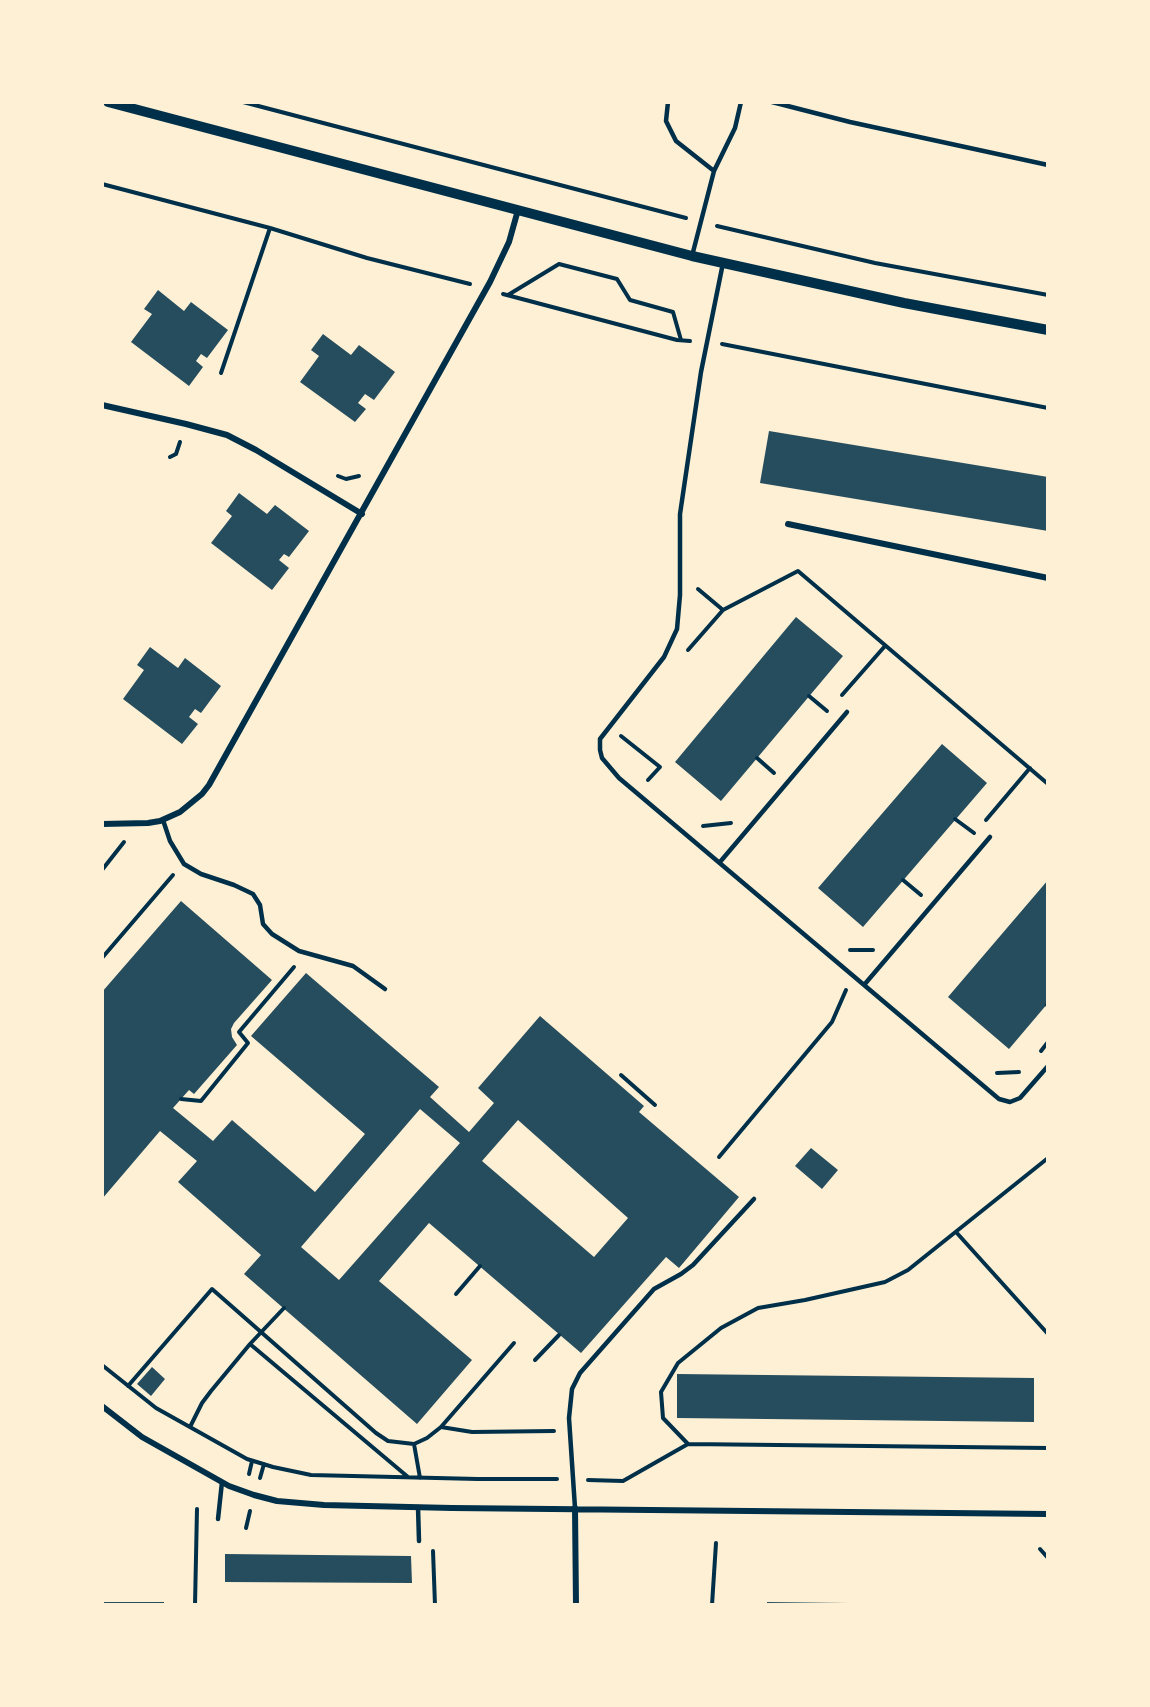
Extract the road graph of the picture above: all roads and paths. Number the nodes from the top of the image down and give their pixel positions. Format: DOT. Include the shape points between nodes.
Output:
graph roads {
  1 [pos="108,102"];
  2 [pos="243,102"];
  3 [pos="668,102"];
  4 [pos="741,102"];
  5 [pos="772,102"];
  6 [pos="1048,165"];
  7 [pos="714,171"];
  8 [pos="102,184"];
  9 [pos="518,210"];
  10 [pos="701,222"];
  11 [pos="270,228"];
  12 [pos="692,256"];
  13 [pos="723,263"];
  14 [pos="470,284"];
  15 [pos="479,286"];
  16 [pos="496,291"];
  17 [pos="465,294"];
  18 [pos="508,295"];
  19 [pos="1048,295"];
  20 [pos="1048,330"];
  21 [pos="681,340"];
  22 [pos="706,343"];
  23 [pos="221,373"];
  24 [pos="102,405"];
  25 [pos="1048,408"];
  26 [pos="366,472"];
  27 [pos="333,474"];
  28 [pos="362,514"];
  29 [pos="788,525"];
  30 [pos="1048,578"];
  31 [pos="698,589"];
  32 [pos="723,610"];
  33 [pos="684,656"];
  34 [pos="809,696"];
  35 [pos="821,706"];
  36 [pos="846,712"];
  37 [pos="621,735"];
  38 [pos="757,758"];
  39 [pos="775,773"];
  40 [pos="1048,784"];
  41 [pos="637,793"];
  42 [pos="955,819"];
  43 [pos="163,820"];
  44 [pos="102,823"];
  45 [pos="967,828"];
  46 [pos="990,837"];
  47 [pos="125,840"];
  48 [pos="720,862"];
  49 [pos="184,864"];
  50 [pos="102,870"];
  51 [pos="903,880"];
  52 [pos="916,890"];
  53 [pos="306,953"];
  54 [pos="102,958"];
  55 [pos="856,978"];
  56 [pos="864,985"];
  57 [pos="385,989"];
  58 [pos="1048,1042"];
  59 [pos="1035,1057"];
  60 [pos="1048,1065"];
  61 [pos="1023,1072"];
  62 [pos="969,1074"];
  63 [pos="621,1076"];
  64 [pos="181,1099"];
  65 [pos="655,1105"];
  66 [pos="719,1157"];
  67 [pos="1048,1158"];
  68 [pos="754,1199"];
  69 [pos="956,1232"];
  70 [pos="480,1266"];
  71 [pos="456,1294"];
  72 [pos="284,1308"];
  73 [pos="1048,1334"];
  74 [pos="559,1335"];
  75 [pos="514,1343"];
  76 [pos="249,1344"];
  77 [pos="535,1360"];
  78 [pos="102,1365"];
  79 [pos="128,1386"];
  80 [pos="102,1406"];
  81 [pos="190,1427"];
  82 [pos="441,1427"];
  83 [pos="570,1431"];
  84 [pos="414,1444"];
  85 [pos="688,1444"];
  86 [pos="1048,1448"];
  87 [pos="408,1478"];
  88 [pos="420,1478"];
  89 [pos="572,1480"];
  90 [pos="222,1482"];
  91 [pos="418,1507"];
  92 [pos="575,1508"];
  93 [pos="197,1509"];
  94 [pos="1048,1514"];
  95 [pos="218,1519"];
  96 [pos="419,1541"];
  97 [pos="433,1542"];
  98 [pos="716,1543"];
  99 [pos="1040,1549"];
  100 [pos="1048,1558"];
  101 [pos="195,1605"];
  102 [pos="435,1605"];
  103 [pos="576,1605"];
  104 [pos="712,1605"];
  1 -- 9 [label="street"];
  2 -- 10 [label="path"];
  3 -- 7 [label="lane" via="666,121 676,141"];
  4 -- 7 [label="lane" via="735,128"];
  5 -- 6 [label="lane"];
  7 -- 10 [label="lane"];
  8 -- 11 [label="path"];
  9 -- 12 [label="street"];
  9 -- 28 [label="street" via="509,242 490,282"];
  10 -- 12 [label="lane"];
  10 -- 19 [label="path" via="875,263"];
  11 -- 14 [label="path" via="366,258"];
  11 -- 23 [label="path"];
  12 -- 13 [label="street"];
  13 -- 20 [label="street"];
  13 -- 22 [label="lane"];
  14 -- 15 [label="path"];
  14 -- 17 [label="path"];
  16 -- 18 [label="path"];
  18 -- 21 [label="path"];
  18 -- 21 [label="path" via="559,264 617,279 630,300 673,312"];
  21 -- 22 [label="path"];
  22 -- 25 [label="path"];
  22 -- 41 [label="lane" via="681,514 677,629 664,657 600,739 602,758"];
  24 -- 28 [label="street" via="227,435"];
  26 -- 27 [label="path" via="346,479"];
  28 -- 43 [label="street" via="209,785 192,803"];
  29 -- 30 [label="street"];
  31 -- 32 [label="path"];
  32 -- 33 [label="path"];
  32 -- 40 [label="path" via="798,572"];
  34 -- 35 [label="path"];
  36 -- 48 [label="lane"];
  37 -- 41 [label="path" via="660,767"];
  38 -- 39 [label="path"];
  41 -- 48 [label="lane"];
  42 -- 45 [label="path"];
  43 -- 44 [label="street"];
  43 -- 49 [label="lane"];
  46 -- 56 [label="lane"];
  47 -- 50 [label="path"];
  48 -- 55 [label="lane"];
  49 -- 53 [label="lane" via="253,894 260,905 261,920 272,934"];
  49 -- 54 [label="path"];
  51 -- 52 [label="path"];
  53 -- 57 [label="lane" via="353,966"];
  53 -- 64 [label="path" via="239,1032 248,1043 201,1101"];
  55 -- 56 [label="lane"];
  55 -- 66 [label="path" via="843,994 832,1022"];
  56 -- 62 [label="lane"];
  58 -- 59 [label="path"];
  60 -- 62 [label="lane" via="1020,1098 1010,1102 999,1099"];
  61 -- 62 [label="path"];
  63 -- 65 [label="path"];
  67 -- 69 [label="path"];
  68 -- 83 [label="lane" via="693,1265 654,1289 590,1360 572,1389"];
  69 -- 73 [label="path"];
  69 -- 85 [label="path" via="908,1270 885,1282 758,1308 722,1328 678,1363 661,1392 663,1418"];
  70 -- 71 [label="path"];
  72 -- 76 [label="path"];
  74 -- 77 [label="path"];
  75 -- 82 [label="path"];
  76 -- 81 [label="path" via="202,1403"];
  76 -- 87 [label="path"];
  78 -- 79 [label="path"];
  79 -- 81 [label="path"];
  79 -- 84 [label="path" via="212,1289 376,1433 388,1441"];
  80 -- 90 [label="street" via="142,1437"];
  81 -- 87 [label="path" via="247,1459 273,1467 311,1475"];
  82 -- 83 [label="path" via="472,1432"];
  82 -- 84 [label="path"];
  83 -- 89 [label="lane"];
  84 -- 88 [label="path"];
  85 -- 86 [label="path"];
  85 -- 89 [label="path" via="623,1481"];
  87 -- 88 [label="path"];
  88 -- 89 [label="path"];
  89 -- 92 [label="lane"];
  90 -- 91 [label="street" via="277,1501"];
  90 -- 95 [label="lane"];
  91 -- 92 [label="street"];
  91 -- 96 [label="lane"];
  92 -- 94 [label="street"];
  92 -- 103 [label="street"];
  93 -- 101 [label="path"];
  97 -- 102 [label="path"];
  98 -- 104 [label="path"];
  99 -- 100 [label="path"];
}
